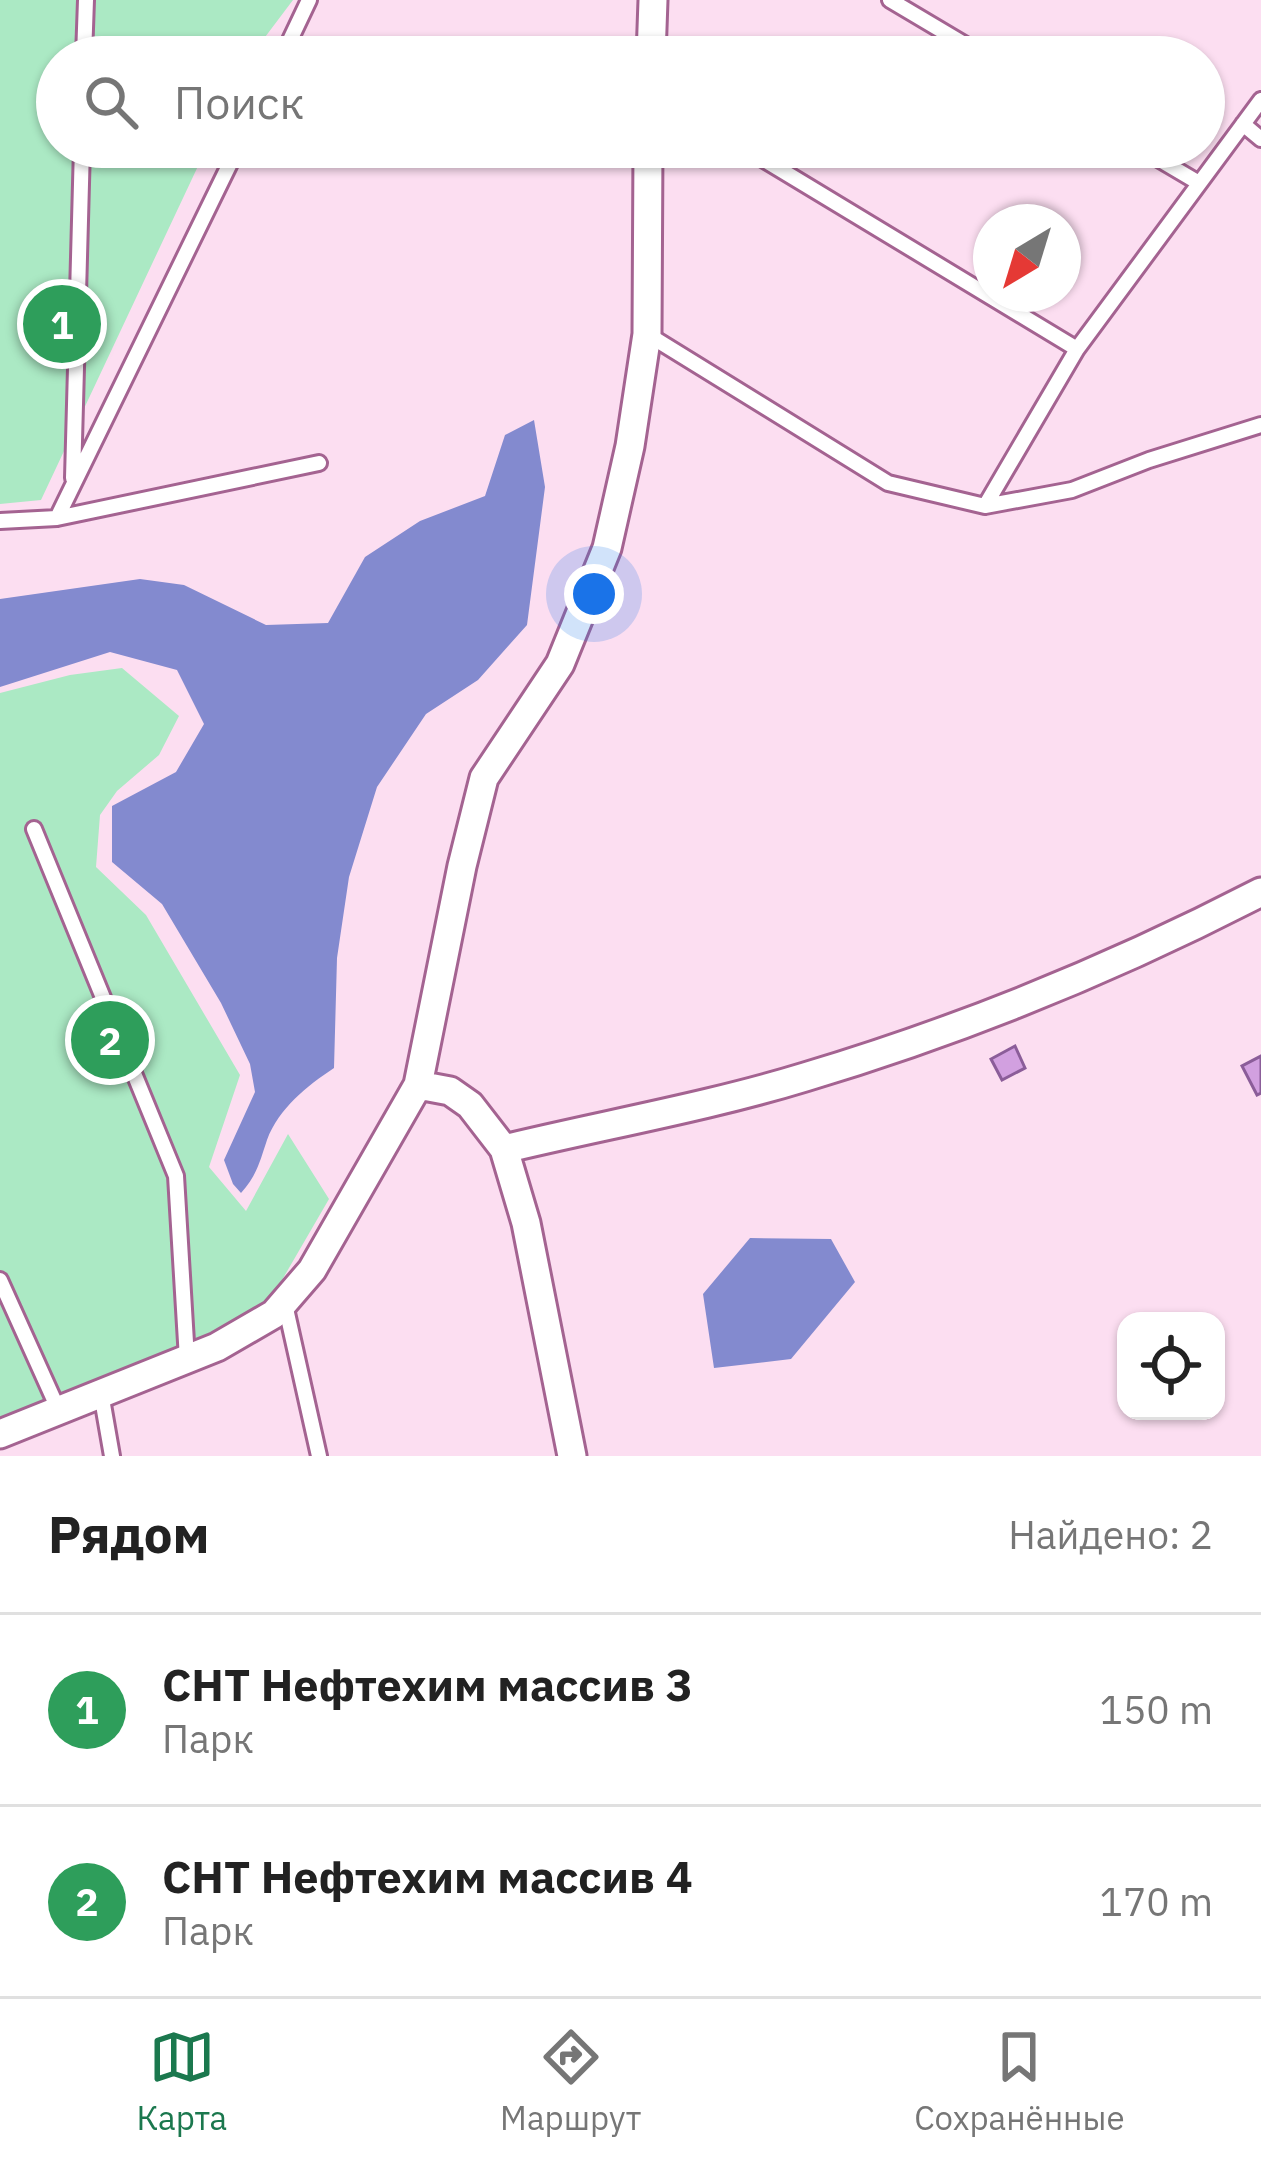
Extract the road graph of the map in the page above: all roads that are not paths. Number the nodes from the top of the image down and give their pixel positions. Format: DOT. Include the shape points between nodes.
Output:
graph roads {
  1 [pos="86,0"];
  2 [pos="310,0"];
  3 [pos="653,0"];
  4 [pos="890,0"];
  5 [pos="85,36"];
  6 [pos="292,36"];
  7 [pos="651,36"];
  8 [pos="951,36"];
  9 [pos="1261,100"];
  10 [pos="1244,124"];
  11 [pos="1261,139"];
  12 [pos="1225,149"];
  13 [pos="81,168"];
  14 [pos="228,168"];
  15 [pos="648,168"];
  16 [pos="778,168"];
  17 [pos="1174,168"];
  18 [pos="1210,168"];
  19 [pos="1199,183"];
  20 [pos="646,334"];
  21 [pos="1077,349"];
  22 [pos="1261,424"];
  23 [pos="320,463"];
  24 [pos="72,487"];
  25 [pos="985,506"];
  26 [pos="57,518"];
  27 [pos="0,521"];
  28 [pos="34,829"];
  29 [pos="1261,892"];
  30 [pos="418,1085"];
  31 [pos="503,1149"];
  32 [pos="0,1280"];
  33 [pos="285,1304"];
  34 [pos="187,1359"];
  35 [pos="101,1394"];
  36 [pos="59,1411"];
  37 [pos="0,1434"];
  38 [pos="112,1456"];
  39 [pos="319,1456"];
  40 [pos="572,1456"];
  1 -- 5 [label="lane"];
  2 -- 6 [label="lane"];
  3 -- 7 [label="street"];
  4 -- 8 [label="lane"];
  9 -- 10 [label="lane"];
  10 -- 11 [label="lane"];
  10 -- 12 [label="lane"];
  13 -- 24 [label="lane"];
  14 -- 24 [label="lane"];
  15 -- 20 [label="street"];
  16 -- 21 [label="lane"];
  17 -- 19 [label="lane"];
  18 -- 19 [label="lane"];
  19 -- 21 [label="lane"];
  20 -- 25 [label="lane" via="888,483"];
  20 -- 30 [label="street" via="607,548 560,664 484,778"];
  21 -- 25 [label="lane"];
  22 -- 25 [label="lane" via="1072,490"];
  23 -- 26 [label="lane"];
  24 -- 26 [label="lane"];
  26 -- 27 [label="lane"];
  28 -- 34 [label="lane" via="176,1176"];
  29 -- 31 [label="street" via="1155,946 803,1078"];
  30 -- 31 [label="street" via="470,1105"];
  30 -- 33 [label="street" via="313,1270"];
  31 -- 40 [label="street" via="526,1223"];
  32 -- 36 [label="lane"];
  33 -- 34 [label="street"];
  33 -- 39 [label="lane"];
  34 -- 35 [label="street"];
  35 -- 36 [label="street"];
  35 -- 38 [label="lane"];
  36 -- 37 [label="street"];
}
